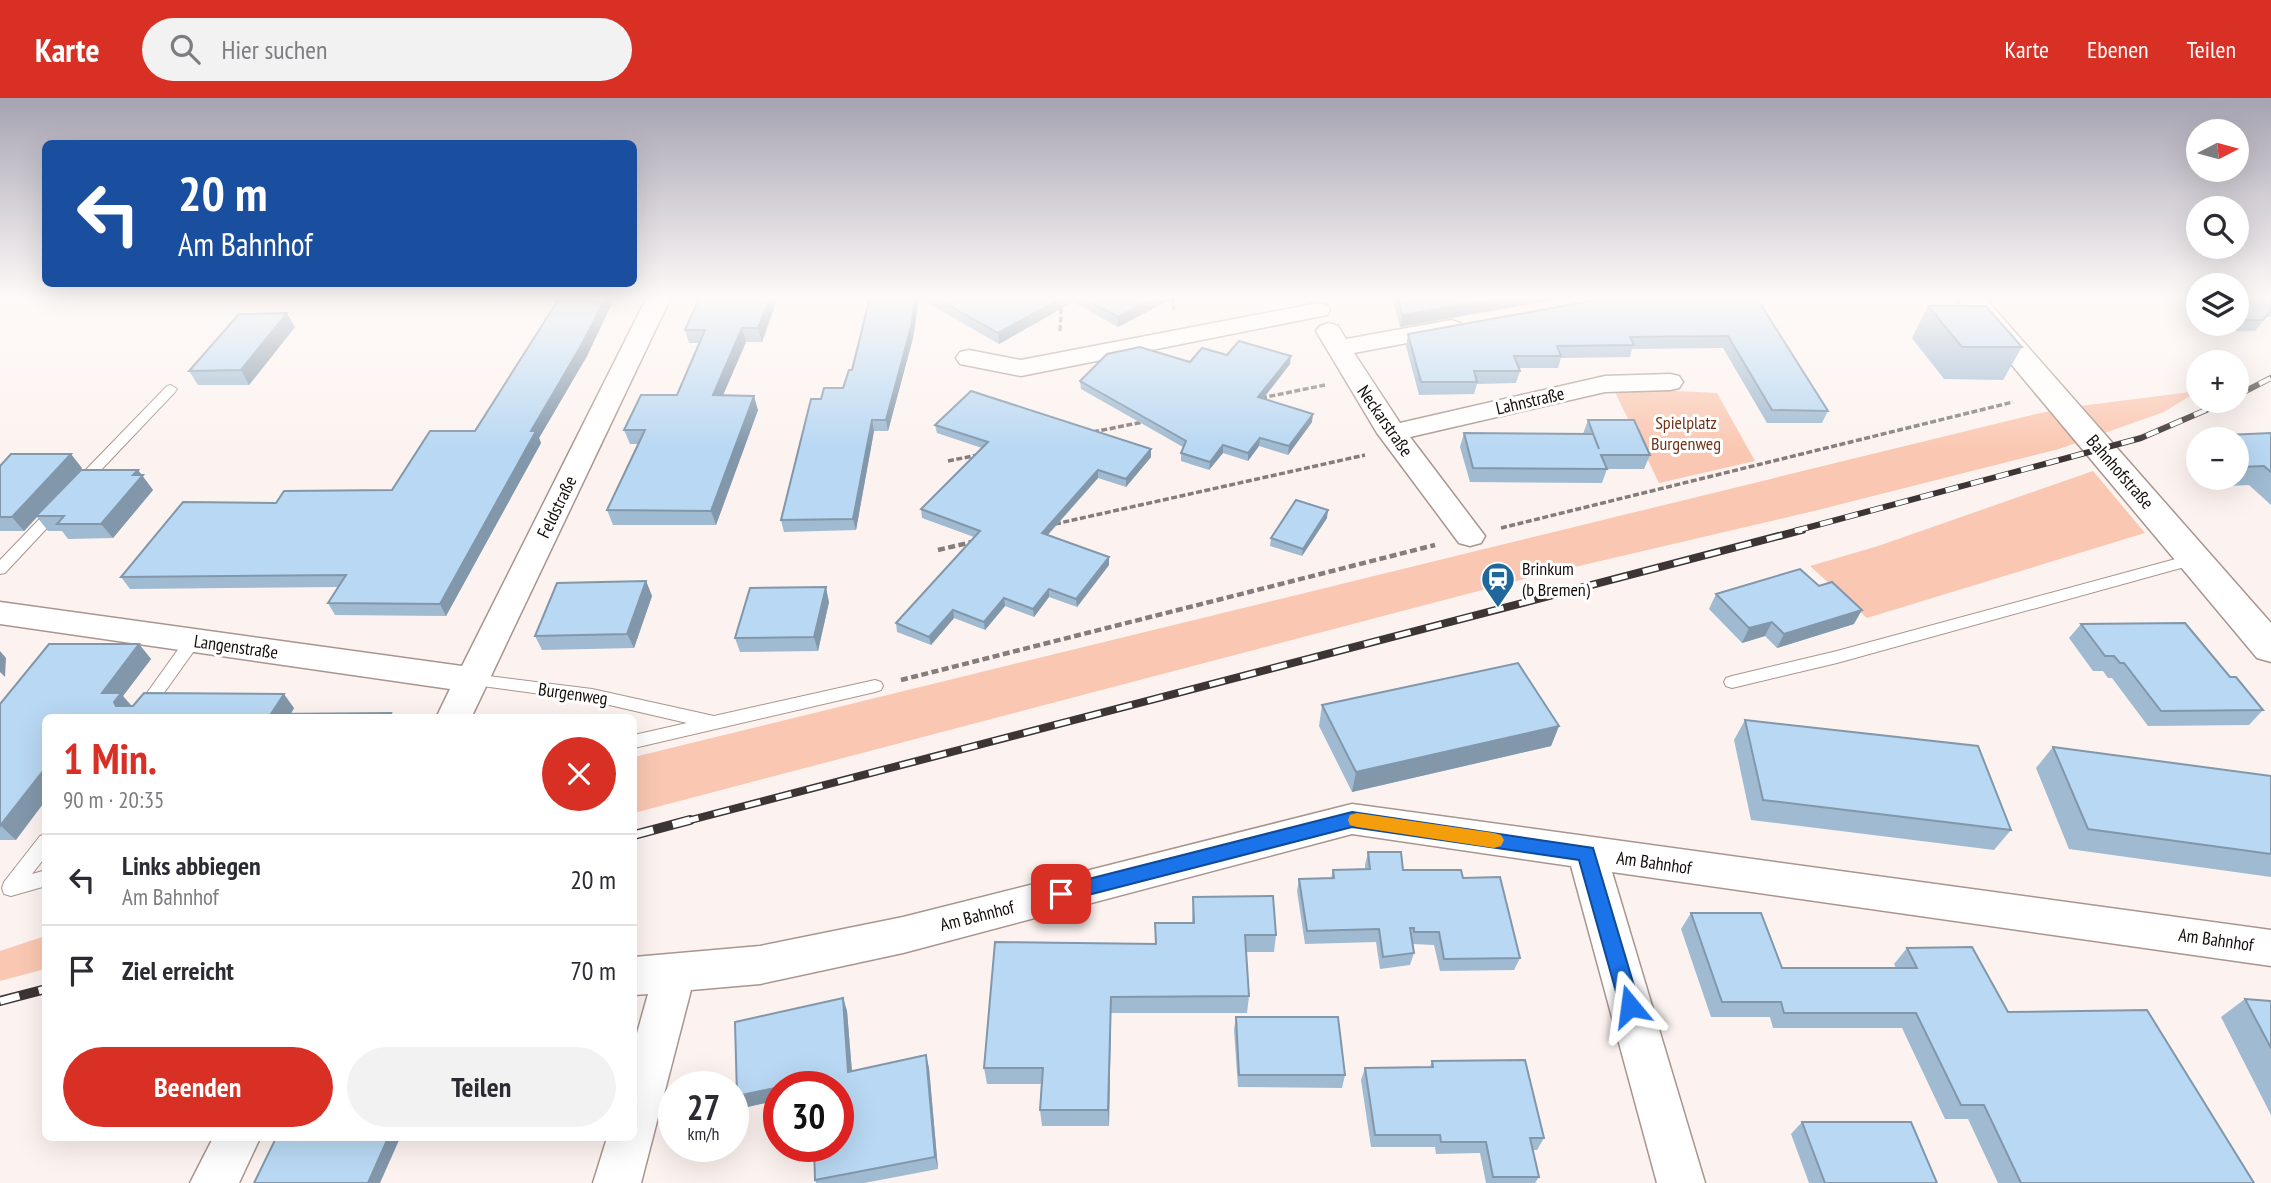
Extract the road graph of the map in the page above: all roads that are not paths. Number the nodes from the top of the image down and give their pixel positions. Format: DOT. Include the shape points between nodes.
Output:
graph roads {
  1 [pos="634,348"];
  2 [pos="1113,348"];
  3 [pos="1339,348"];
  4 [pos="2012,348"];
  5 [pos="969,358"];
  6 [pos="1670,382"];
  7 [pos="171,389"];
  8 [pos="1396,440"];
  9 [pos="1470,536"];
  10 [pos="2194,559"];
  11 [pos="0,569"];
  12 [pos="0,612"];
  13 [pos="193,641"];
  14 [pos="2271,648"];
  15 [pos="473,680"];
  16 [pos="1732,682"];
  17 [pos="875,686"];
  18 [pos="140,714"];
  19 [pos="455,714"];
  20 [pos="714,722"];
  21 [pos="637,740"];
  22 [pos="42,847"];
  23 [pos="1587,854"];
  24 [pos="42,879"];
  25 [pos="6,890"];
  26 [pos="2271,948"];
  27 [pos="654,975"];
  28 [pos="637,1101"];
  29 [pos="235,1141"];
  30 [pos="629,1141"];
  31 [pos="214,1183"];
  32 [pos="617,1183"];
  33 [pos="1681,1183"];
  1 -- 15 [label="street, Feldstraße"];
  2 -- 5 [label="street" via="1021,368"];
  3 -- 8 [label="street, Neckarstraße"];
  4 -- 10 [label="street, Bahnhofstraße"];
  6 -- 8 [label="street, Lahnstraße" via="1605,384"];
  7 -- 11 [label="lane"];
  8 -- 9 [label="street, Neckarstraße"];
  10 -- 14 [label="street, Bahnhofstraße"];
  10 -- 16 [label="lane"];
  12 -- 13 [label="street, Langenstraße"];
  13 -- 15 [label="street, Langenstraße"];
  13 -- 18 [label="lane"];
  15 -- 19 [label="street, Feldstraße"];
  15 -- 20 [label="lane, Burgenweg" via="592,695"];
  17 -- 20 [label="lane, Burgenweg"];
  20 -- 21 [label="lane, Burgenweg"];
  22 -- 25 [label="lane"];
  23 -- 26 [label="street, Am Bahnhof"];
  23 -- 27 [label="street, Am Bahnhof" via="1352,819 903,934 760,965"];
  23 -- 33 [label="street"];
  24 -- 25 [label="lane"];
  27 -- 28 [label="street"];
  29 -- 31 [label="street"];
  30 -- 32 [label="street"];
}
